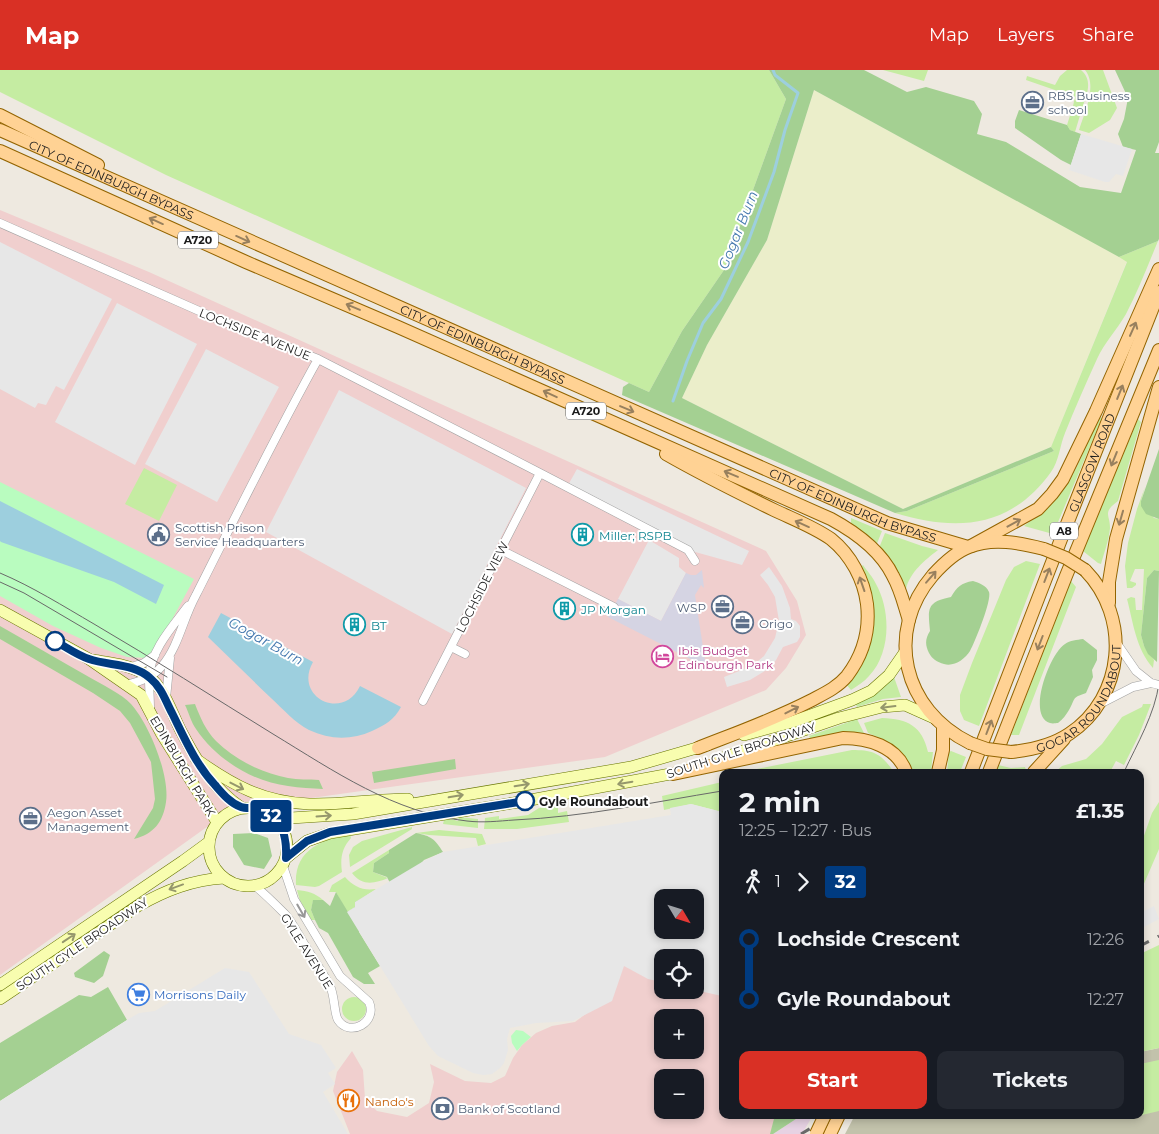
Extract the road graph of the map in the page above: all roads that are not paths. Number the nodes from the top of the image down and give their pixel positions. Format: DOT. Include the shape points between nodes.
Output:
graph roads {
  1 [pos="0,115"];
  2 [pos="0,130"];
  3 [pos="0,151"];
  4 [pos="183,212"];
  5 [pos="0,223"];
  6 [pos="1159,269"];
  7 [pos="1159,292"];
  8 [pos="1159,350"];
  9 [pos="318,359"];
  10 [pos="1159,388"];
  11 [pos="612,423"];
  12 [pos="540,473"];
  13 [pos="969,546"];
  14 [pos="501,550"];
  15 [pos="695,561"];
  16 [pos="194,599"];
  17 [pos="614,607"];
  18 [pos="1110,608"];
  19 [pos="0,610"];
  20 [pos="909,620"];
  21 [pos="1116,642"];
  22 [pos="451,647"];
  23 [pos="905,652"];
  24 [pos="465,654"];
  25 [pos="155,655"];
  26 [pos="170,656"];
  27 [pos="89,659"];
  28 [pos="130,667"];
  29 [pos="149,677"];
  30 [pos="1155,684"];
  31 [pos="125,685"];
  32 [pos="166,698"];
  33 [pos="423,701"];
  34 [pos="1098,705"];
  35 [pos="150,710"];
  36 [pos="938,723"];
  37 [pos="1067,736"];
  38 [pos="698,748"];
  39 [pos="196,759"];
  40 [pos="904,769"];
  41 [pos="939,769"];
  42 [pos="972,769"];
  43 [pos="990,769"];
  44 [pos="1037,769"];
  45 [pos="673,774"];
  46 [pos="438,799"];
  47 [pos="242,808"];
  48 [pos="275,819"];
  49 [pos="217,822"];
  50 [pos="209,842"];
  51 [pos="285,862"];
  52 [pos="224,878"];
  53 [pos="254,885"];
  54 [pos="0,985"];
  55 [pos="0,999"];
  56 [pos="823,1119"];
  57 [pos="837,1119"];
  58 [pos="831,1131"];
  59 [pos="816,1134"];
  1 -- 4 [label="main road, A720"];
  2 -- 4 [label="main road, CITY OF EDINBURGH BYPASS / A720"];
  11 -- 3 [label="main road, CITY OF EDINBURGH BYPASS / A720, one-way"];
  4 -- 13 [label="main road, CITY OF EDINBURGH BYPASS / A720, one-way" via="880,520"];
  5 -- 9 [label="street, LOCHSIDE AVENUE"];
  13 -- 6 [label="main road, one-way" via="1038,509 1063,479"];
  42 -- 7 [label="main road, GLASGOW ROAD / A8, one-way"];
  8 -- 43 [label="main road, GLASGOW ROAD / A8, one-way"];
  9 -- 12 [label="street"];
  9 -- 16 [label="street, LOCHSIDE AVENUE"];
  10 -- 18 [label="main road, one-way" via="1116,539 1109,582"];
  20 -- 11 [label="main road, CITY OF EDINBURGH BYPASS / A720, one-way" via="893,575 871,547 847,527"];
  38 -- 11 [label="main road, A720, one-way" via="772,720 833,689 858,658 866,637 868,613 863,588 843,551 823,534 708,477"];
  12 -- 14 [label="street, LOCHSIDE VIEW"];
  12 -- 15 [label="street" via="688,550"];
  13 -- 18 [label="main road, GOGAR ROUNDABOUT, bridge" via="1017,543 1066,558 1085,570"];
  20 -- 13 [label="main road, GOGAR ROUNDABOUT, one-way" via="925,584"];
  14 -- 17 [label="street"];
  14 -- 22 [label="street, LOCHSIDE VIEW"];
  16 -- 25 [label="street, LOCHSIDE AVENUE"];
  16 -- 26 [label="street, LOCHSIDE AVENUE"];
  18 -- 21 [label="main road, GOGAR ROUNDABOUT"];
  19 -- 27 [label="street"];
  20 -- 23 [label="main road, GOGAR ROUNDABOUT"];
  21 -- 30 [label="street" via="1136,671"];
  21 -- 34 [label="main road, GOGAR ROUNDABOUT" via="1114,670"];
  22 -- 24 [label="street"];
  22 -- 33 [label="street, LOCHSIDE VIEW"];
  23 -- 36 [label="main road, GOGAR ROUNDABOUT" via="915,691"];
  23 -- 38 [label="street, SOUTH GYLE BROADWAY" via="880,685 852,700 792,722"];
  25 -- 28 [label="street"];
  25 -- 29 [label="street, LOCHSIDE AVENUE"];
  26 -- 29 [label="street, LOCHSIDE AVENUE"];
  26 -- 32 [label="street, EDINBURGH PARK"];
  27 -- 28 [label="street"];
  27 -- 31 [label="street, EDINBURGH PARK"];
  28 -- 29 [label="street"];
  29 -- 31 [label="street, LOCHSIDE AVENUE"];
  29 -- 32 [label="street"];
  29 -- 35 [label="street, LOCHSIDE AVENUE"];
  30 -- 34 [label="street" via="1132,687"];
  31 -- 35 [label="street, EDINBURGH PARK" via="141,695"];
  32 -- 39 [label="street, EDINBURGH PARK"];
  34 -- 37 [label="main road, GOGAR ROUNDABOUT"];
  35 -- 49 [label="street, EDINBURGH PARK"];
  36 -- 37 [label="main road, GOGAR ROUNDABOUT, bridge" via="970,744 1011,752 1043,747"];
  36 -- 41 [label="main road" via="943,750"];
  36 -- 45 [label="street, SOUTH GYLE BROADWAY, one-way" via="905,705 882,707 857,712"];
  37 -- 44 [label="main road"];
  46 -- 38 [label="street, SOUTH GYLE BROADWAY, one-way" via="631,767"];
  39 -- 46 [label="street, one-way" via="248,792 279,800 309,804"];
  39 -- 47 [label="street, EDINBURGH PARK" via="212,782"];
  40 -- 45 [label="main road" via="889,750 865,739 842,738"];
  45 -- 51 [label="street, SOUTH GYLE BROADWAY, one-way" via="330,832 307,841"];
  48 -- 46 [label="street, SOUTH GYLE BROADWAY, one-way" via="353,814"];
  47 -- 48 [label="street, SOUTH GYLE BROADWAY" via="260,809"];
  47 -- 49 [label="street" via="224,815"];
  48 -- 51 [label="street" via="286,839"];
  49 -- 50 [label="street"];
  50 -- 52 [label="street" via="212,862"];
  54 -- 50 [label="street, SOUTH GYLE BROADWAY, one-way"];
  51 -- 53 [label="street, SOUTH GYLE BROADWAY" via="266,881"];
  51 -- 53 [label="street, GYLE AVENUE, one-way" via="294,899 340,976 370,1002 370,1018 364,1025 348,1027 338,1021 331,988 287,916"];
  52 -- 53 [label="street, SOUTH GYLE BROADWAY" via="238,884"];
  52 -- 55 [label="street, SOUTH GYLE BROADWAY, one-way" via="188,883 160,893"];
  56 -- 59 [label="main road, bridge"];
  57 -- 58 [label="main road"];
}
